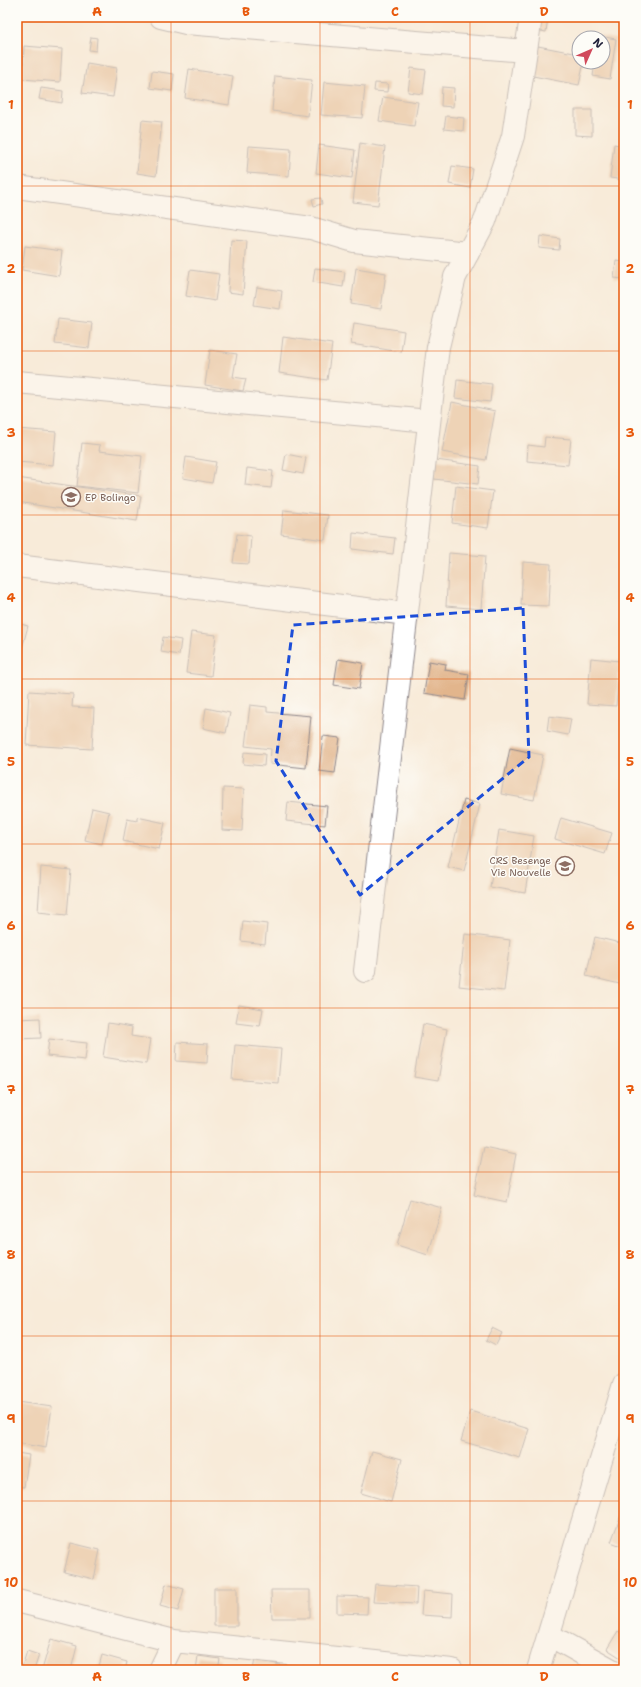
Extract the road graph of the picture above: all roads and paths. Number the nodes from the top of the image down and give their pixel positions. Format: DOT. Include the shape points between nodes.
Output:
graph roads {
  1 [pos="161,17"];
  2 [pos="531,17"];
  3 [pos="526,51"];
  4 [pos="17,187"];
  5 [pos="468,252"];
  6 [pos="17,382"];
  7 [pos="429,421"];
  8 [pos="17,566"];
  9 [pos="407,614"];
  10 [pos="365,971"];
  11 [pos="624,1384"];
  12 [pos="17,1601"];
  13 [pos="549,1635"];
  14 [pos="174,1641"];
  15 [pos="321,1663"];
  16 [pos="160,1670"];
  17 [pos="452,1670"];
  18 [pos="538,1670"];
  19 [pos="607,1670"];
  1 -- 3 [label="street" via="186,23"];
  2 -- 3 [label="street"];
  3 -- 5 [label="street" via="513,136 485,220"];
  4 -- 5 [label="street" via="311,228 354,241"];
  5 -- 7 [label="street" via="455,277 438,347"];
  6 -- 7 [label="street"];
  7 -- 9 [label="street"];
  8 -- 9 [label="street"];
  9 -- 10 [label="street"];
  11 -- 13 [label="street"];
  12 -- 14 [label="street"];
  13 -- 18 [label="street"];
  13 -- 19 [label="street"];
  14 -- 15 [label="street"];
  14 -- 16 [label="street"];
  15 -- 17 [label="street"];
}
